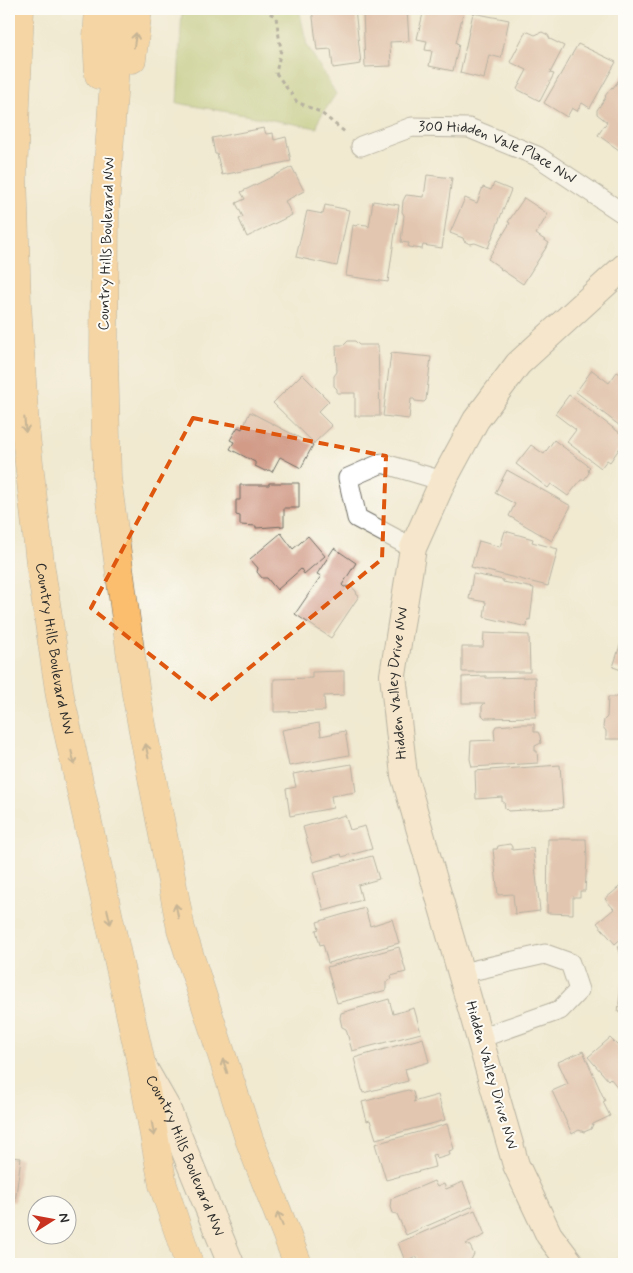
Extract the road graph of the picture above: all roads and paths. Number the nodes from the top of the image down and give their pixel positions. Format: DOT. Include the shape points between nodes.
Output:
graph roads {
  1 [pos="20,9"];
  2 [pos="99,9"];
  3 [pos="118,9"];
  4 [pos="138,9"];
  5 [pos="263,9"];
  6 [pos="361,146"];
  7 [pos="105,209"];
  8 [pos="624,214"];
  9 [pos="624,267"];
  10 [pos="443,481"];
  11 [pos="413,548"];
  12 [pos="462,973"];
  13 [pos="480,1038"];
  14 [pos="141,1064"];
  15 [pos="188,1264"];
  16 [pos="231,1264"];
  17 [pos="298,1264"];
  18 [pos="571,1264"];
  1 -- 14 [label="main road, Country Hills Boulevard NW, one-way" via="13,174 17,304 25,427 40,563 60,696"];
  2 -- 7 [label="main road" via="97,37"];
  3 -- 7 [label="main road, Country Hills Boulevard NW"];
  7 -- 4 [label="main road, one-way"];
  5 -- 6 [label="path" via="276,17 281,50 276,73 297,102 320,112"];
  6 -- 8 [label="street, 300 Hidden Vale Place NW" via="412,127 469,128 537,156"];
  17 -- 7 [label="main road, Country Hills Boulevard NW, one-way" via="249,1139 181,929 136,694 108,478 104,358"];
  9 -- 10 [label="street, Hidden Valley Drive NW" via="518,364 476,420"];
  10 -- 11 [label="street, Hidden Valley Drive NW"];
  10 -- 11 [label="street" via="382,463 348,478 357,518"];
  11 -- 12 [label="street, Hidden Valley Drive NW" via="394,675 404,775"];
  12 -- 13 [label="street, Hidden Valley Drive NW"];
  12 -- 13 [label="street" via="546,954 570,963 579,990 560,1010"];
  13 -- 18 [label="street, Hidden Valley Drive NW" via="516,1165 549,1235"];
  14 -- 15 [label="main road, one-way" via="162,1186"];
  14 -- 16 [label="street, Country Hills Boulevard NW" via="167,1108"];
}
